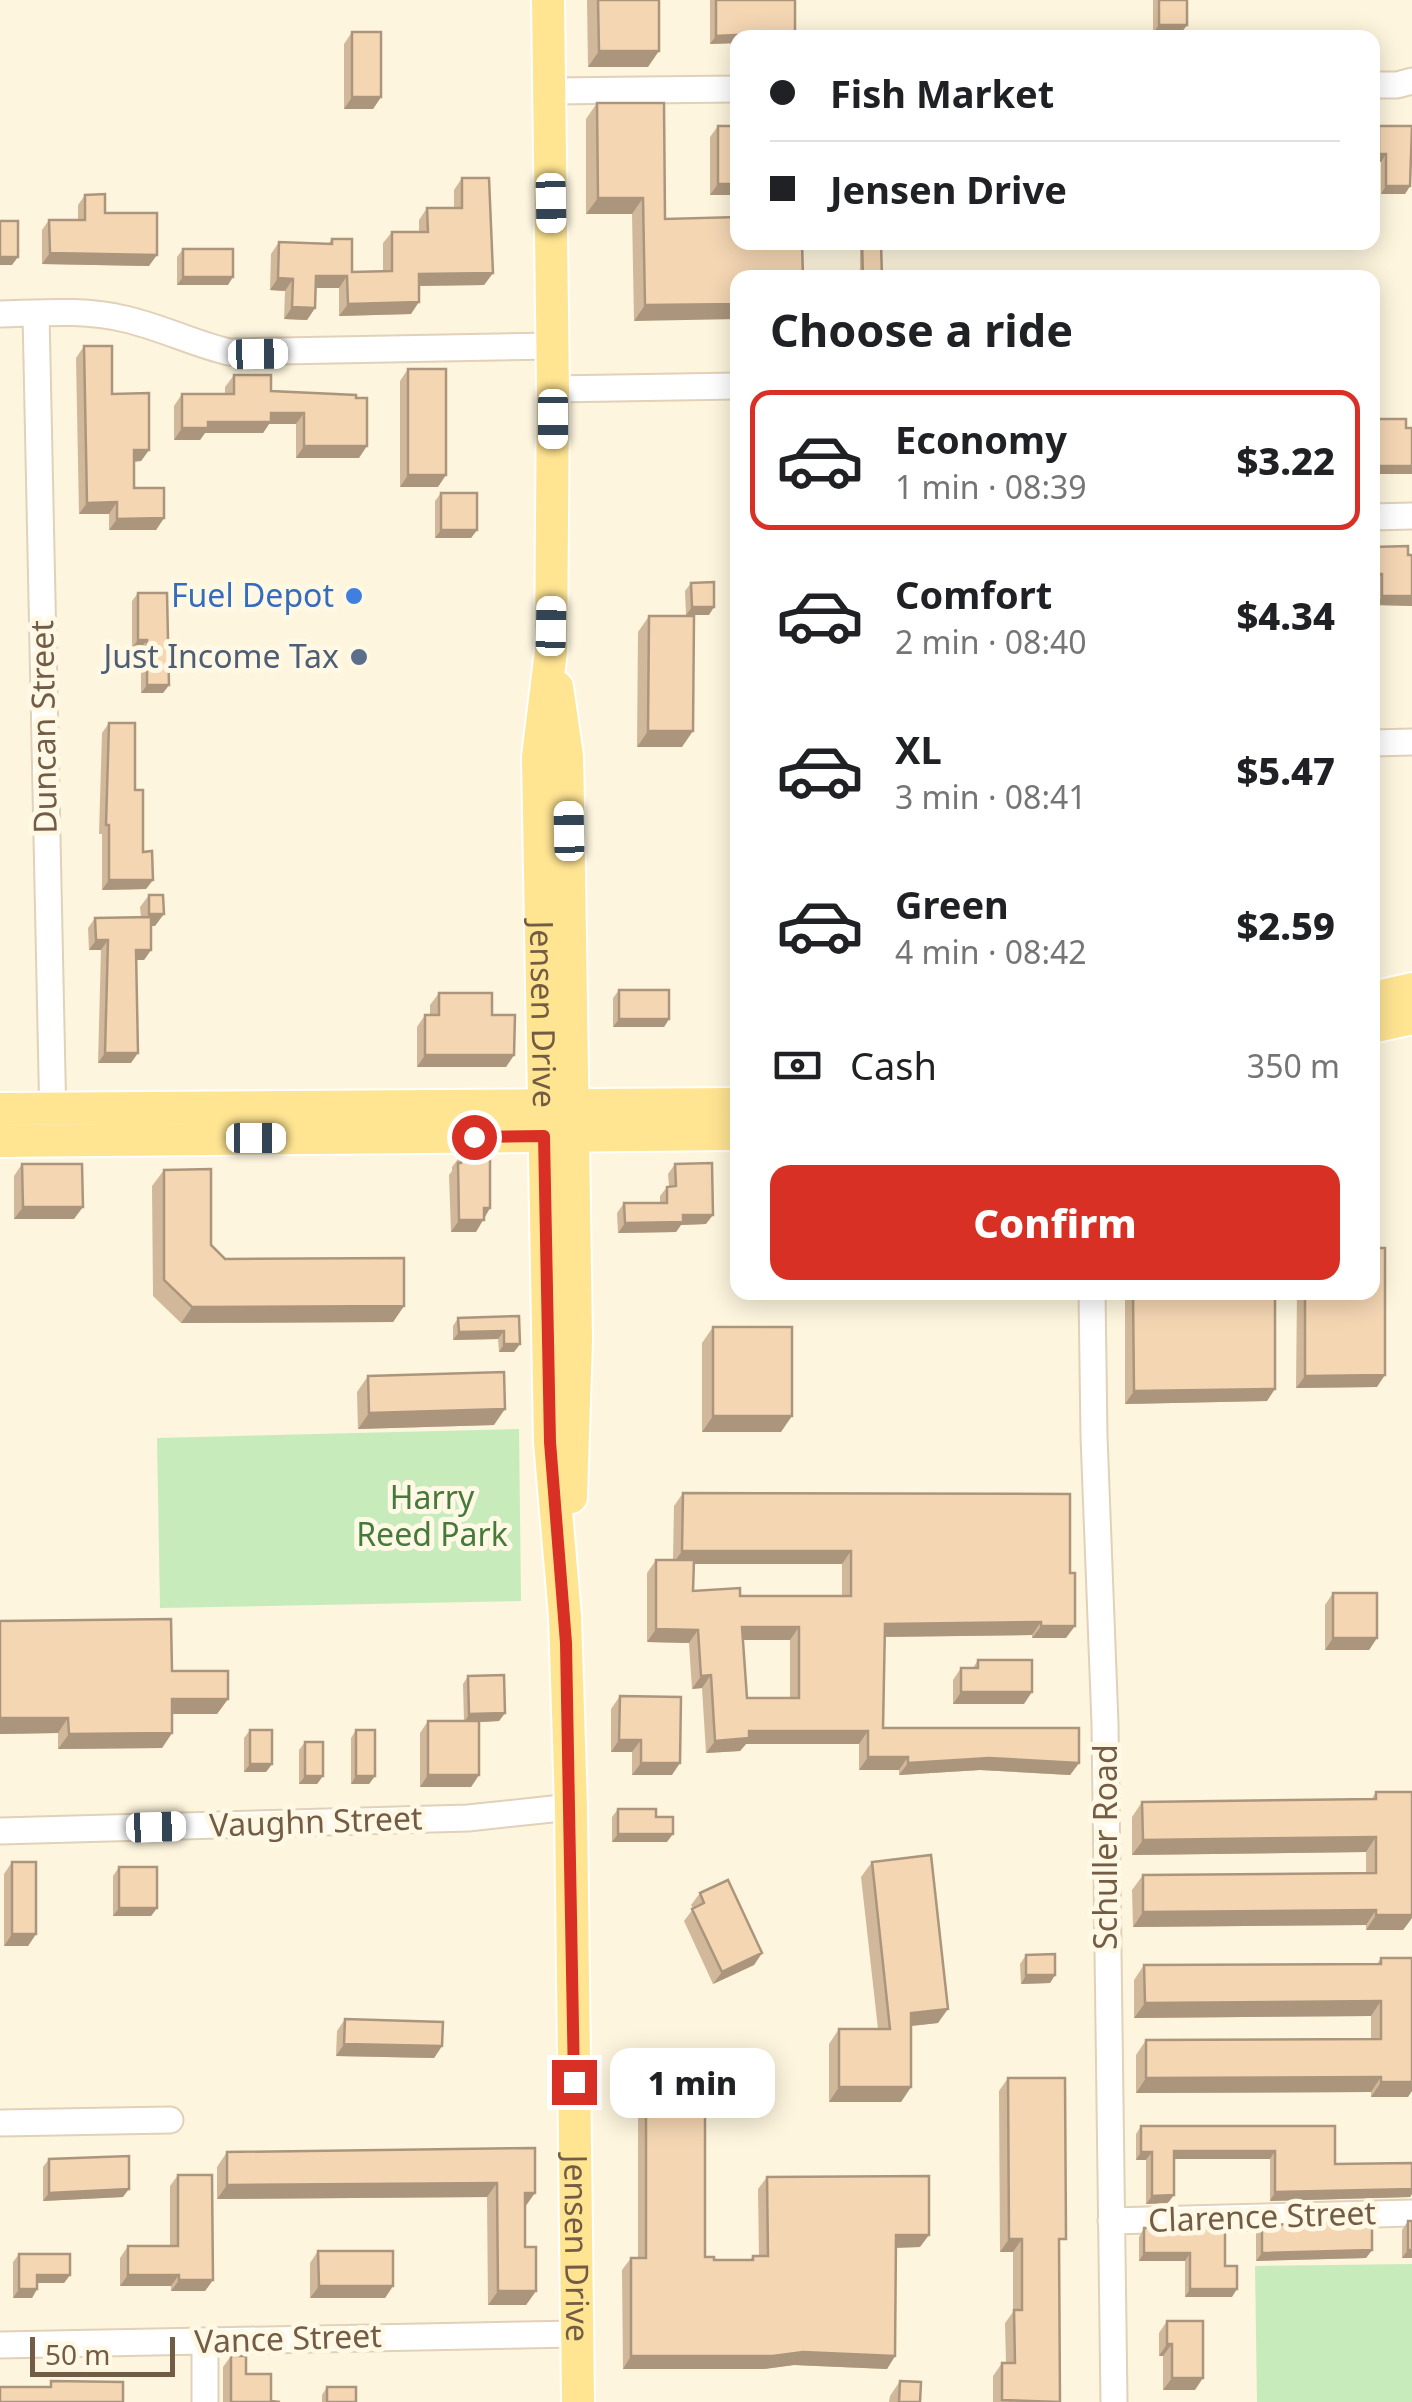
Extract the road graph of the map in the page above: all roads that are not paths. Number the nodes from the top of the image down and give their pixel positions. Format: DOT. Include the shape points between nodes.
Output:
graph roads {
  1 [pos="548,0"];
  2 [pos="1412,80"];
  3 [pos="1380,85"];
  4 [pos="730,90"];
  5 [pos="550,91"];
  6 [pos="36,313"];
  7 [pos="0,314"];
  8 [pos="553,346"];
  9 [pos="730,386"];
  10 [pos="554,389"];
  11 [pos="1412,516"];
  12 [pos="1380,517"];
  13 [pos="1380,742"];
  14 [pos="1412,742"];
  15 [pos="1412,989"];
  16 [pos="1380,996"];
  17 [pos="1412,1018"];
  18 [pos="1380,1025"];
  19 [pos="730,1105"];
  20 [pos="0,1109"];
  21 [pos="558,1120"];
  22 [pos="54,1124"];
  23 [pos="730,1133"];
  24 [pos="0,1141"];
  25 [pos="1092,1300"];
  26 [pos="571,1807"];
  27 [pos="0,1831"];
  28 [pos="170,2120"];
  29 [pos="0,2123"];
  30 [pos="1412,2213"];
  31 [pos="1112,2221"];
  32 [pos="577,2334"];
  33 [pos="205,2342"];
  34 [pos="0,2344"];
  35 [pos="204,2402"];
  36 [pos="578,2402"];
  37 [pos="1114,2402"];
  1 -- 5 [label="main road, Jensen Drive"];
  2 -- 3 [label="street"];
  4 -- 5 [label="street"];
  5 -- 8 [label="main road, Jensen Drive"];
  6 -- 7 [label="street"];
  6 -- 8 [label="street" via="93,312 230,352"];
  6 -- 22 [label="street, Duncan Street"];
  8 -- 10 [label="main road, Jensen Drive"];
  9 -- 10 [label="street"];
  10 -- 21 [label="main road, Jensen Drive" via="551,652 567,756 554,804"];
  11 -- 12 [label="street"];
  13 -- 14 [label="street"];
  15 -- 16 [label="main road"];
  17 -- 18 [label="main road"];
  19 -- 21 [label="main road"];
  20 -- 22 [label="main road"];
  21 -- 22 [label="main road"];
  21 -- 23 [label="main road"];
  21 -- 26 [label="main road, Jensen Drive" via="550,1442"];
  22 -- 24 [label="main road"];
  25 -- 31 [label="street, Schuller Road"];
  26 -- 27 [label="street, Vaughn Street" via="468,1818"];
  26 -- 32 [label="main road, Jensen Drive"];
  28 -- 29 [label="street"];
  30 -- 31 [label="street, Clarence Street"];
  31 -- 37 [label="street, Schuller Road"];
  32 -- 33 [label="street, Vance Street"];
  32 -- 36 [label="main road, Jensen Drive"];
  33 -- 34 [label="street, Vance Street"];
  33 -- 35 [label="street"];
}
